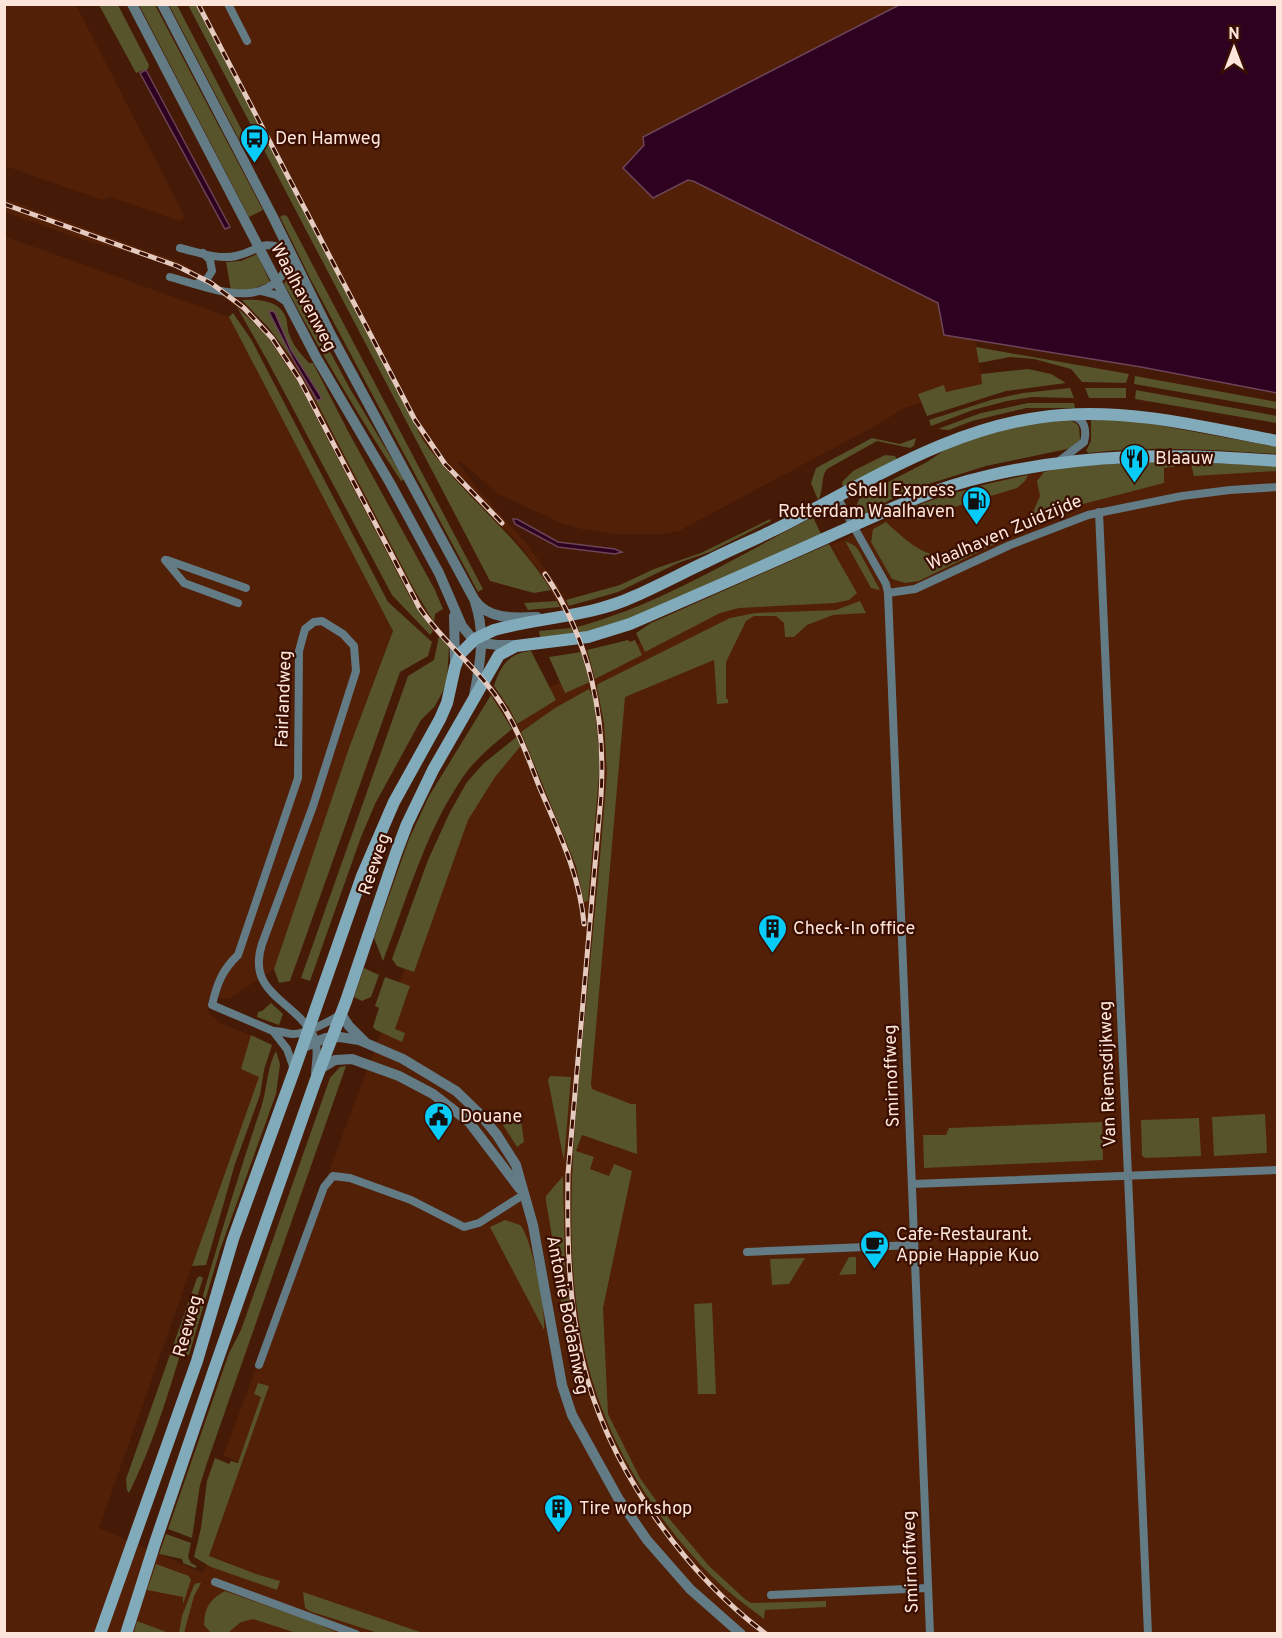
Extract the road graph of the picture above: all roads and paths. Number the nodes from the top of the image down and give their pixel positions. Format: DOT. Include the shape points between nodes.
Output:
graph roads {
  1 [pos="132,4"];
  2 [pos="162,4"];
  3 [pos="228,4"];
  4 [pos="247,41"];
  5 [pos="258,246"];
  6 [pos="180,248"];
  7 [pos="203,253"];
  8 [pos="290,253"];
  9 [pos="170,277"];
  10 [pos="185,281"];
  11 [pos="277,283"];
  12 [pos="261,291"];
  13 [pos="289,304"];
  14 [pos="1061,415"];
  15 [pos="1278,441"];
  16 [pos="1278,461"];
  17 [pos="1058,463"];
  18 [pos="1278,488"];
  19 [pos="837,497"];
  20 [pos="1100,512"];
  21 [pos="852,526"];
  22 [pos="246,588"];
  23 [pos="888,593"];
  24 [pos="238,603"];
  25 [pos="480,610"];
  26 [pos="588,612"];
  27 [pos="457,620"];
  28 [pos="482,637"];
  29 [pos="522,645"];
  30 [pos="454,671"];
  31 [pos="473,699"];
  32 [pos="315,1011"];
  33 [pos="341,1014"];
  34 [pos="297,1016"];
  35 [pos="309,1029"];
  36 [pos="273,1031"];
  37 [pos="333,1037"];
  38 [pos="315,1041"];
  39 [pos="367,1043"];
  40 [pos="303,1047"];
  41 [pos="320,1069"];
  42 [pos="294,1071"];
  43 [pos="315,1082"];
  44 [pos="1278,1170"];
  45 [pos="1128,1176"];
  46 [pos="912,1184"];
  47 [pos="524,1195"];
  48 [pos="914,1245"];
  49 [pos="747,1252"];
  50 [pos="259,1365"];
  51 [pos="215,1582"];
  52 [pos="928,1588"];
  53 [pos="771,1595"];
  54 [pos="100,1634"];
  55 [pos="126,1634"];
  56 [pos="356,1634"];
  57 [pos="741,1634"];
  58 [pos="930,1634"];
  59 [pos="1148,1634"];
  1 -- 5 [label="street, Waalhavenweg"];
  2 -- 8 [label="street, Waalhavenweg"];
  3 -- 4 [label="street"];
  5 -- 7 [label="street" via="236,256"];
  5 -- 8 [label="street" via="274,245"];
  5 -- 11 [label="street, Waalhavenweg"];
  6 -- 7 [label="street"];
  7 -- 10 [label="street" via="212,264 209,277 200,283"];
  8 -- 11 [label="street" via="287,268"];
  8 -- 25 [label="street, Waalhavenweg"];
  9 -- 10 [label="street"];
  10 -- 12 [label="street" via="228,294"];
  11 -- 12 [label="street"];
  11 -- 13 [label="street, Waalhavenweg"];
  12 -- 13 [label="street"];
  13 -- 27 [label="street, Waalhavenweg" via="435,565"];
  14 -- 15 [label="main road" via="1137,415"];
  14 -- 17 [label="street" via="1078,417 1086,435 1078,448"];
  14 -- 19 [label="main road" via="1007,423 962,436"];
  16 -- 17 [label="main road" via="1147,455"];
  17 -- 21 [label="main road" via="981,477"];
  18 -- 20 [label="street, Waalhaven Zuidzijde" via="1206,493"];
  19 -- 21 [label="street"];
  19 -- 26 [label="main road" via="634,597"];
  20 -- 23 [label="street, Waalhaven Zuidzijde" via="1010,545 915,589"];
  20 -- 45 [label="street, Van Riemsdijkweg"];
  21 -- 23 [label="street, Smirnoffweg"];
  21 -- 29 [label="main road" via="630,624 588,637"];
  22 -- 24 [label="street" via="165,560 184,583"];
  23 -- 46 [label="street, Smirnoffweg"];
  25 -- 26 [label="street" via="519,617"];
  25 -- 28 [label="street, Reeweg"];
  26 -- 28 [label="main road"];
  27 -- 28 [label="street" via="467,633"];
  27 -- 30 [label="street, Reeweg"];
  28 -- 29 [label="street" via="497,645"];
  28 -- 30 [label="main road, Reeweg" via="460,654"];
  28 -- 31 [label="street, Reeweg"];
  29 -- 31 [label="main road, Reeweg" via="504,651"];
  30 -- 32 [label="main road, Reeweg" via="440,719 375,844"];
  31 -- 33 [label="main road, Reeweg" via="407,824"];
  32 -- 34 [label="street"];
  32 -- 35 [label="main road, Reeweg"];
  33 -- 35 [label="street"];
  33 -- 37 [label="main road, Reeweg"];
  33 -- 39 [label="street, Antonie Bodaanweg"];
  34 -- 35 [label="street"];
  34 -- 36 [label="street, Fairlandweg" via="265,985 258,964 356,671 354,646 344,634 322,621 306,629 299,651 298,778 238,955 226,966 212,1005"];
  35 -- 36 [label="street" via="291,1034"];
  35 -- 38 [label="street, Reeweg"];
  35 -- 40 [label="main road, Reeweg"];
  36 -- 42 [label="street" via="287,1049"];
  37 -- 38 [label="street, Antonie Bodaanweg"];
  37 -- 39 [label="street, Antonie Bodaanweg"];
  37 -- 41 [label="main road, Reeweg"];
  38 -- 40 [label="street, Antonie Bodaanweg"];
  38 -- 43 [label="street, Reeweg"];
  39 -- 47 [label="street, Antonie Bodaanweg" via="431,1074 469,1102 516,1165"];
  40 -- 42 [label="main road, Reeweg"];
  41 -- 43 [label="main road, Reeweg"];
  41 -- 47 [label="street, Antonie Bodaanweg" via="335,1060 352,1059 399,1076 433,1094 469,1122"];
  42 -- 54 [label="main road, Reeweg"];
  43 -- 55 [label="main road, Reeweg"];
  44 -- 45 [label="street"];
  45 -- 46 [label="street"];
  45 -- 59 [label="street, Van Riemsdijkweg"];
  46 -- 48 [label="street, Smirnoffweg"];
  47 -- 50 [label="street" via="479,1223 464,1227 423,1205 350,1178 333,1176 326,1182"];
  47 -- 57 [label="street, Antonie Bodaanweg" via="536,1235 562,1385 572,1415 618,1498 653,1547 690,1589"];
  48 -- 49 [label="street"];
  48 -- 52 [label="street, Smirnoffweg"];
  51 -- 56 [label="street"];
  52 -- 53 [label="street"];
  52 -- 58 [label="street, Smirnoffweg"];
}
